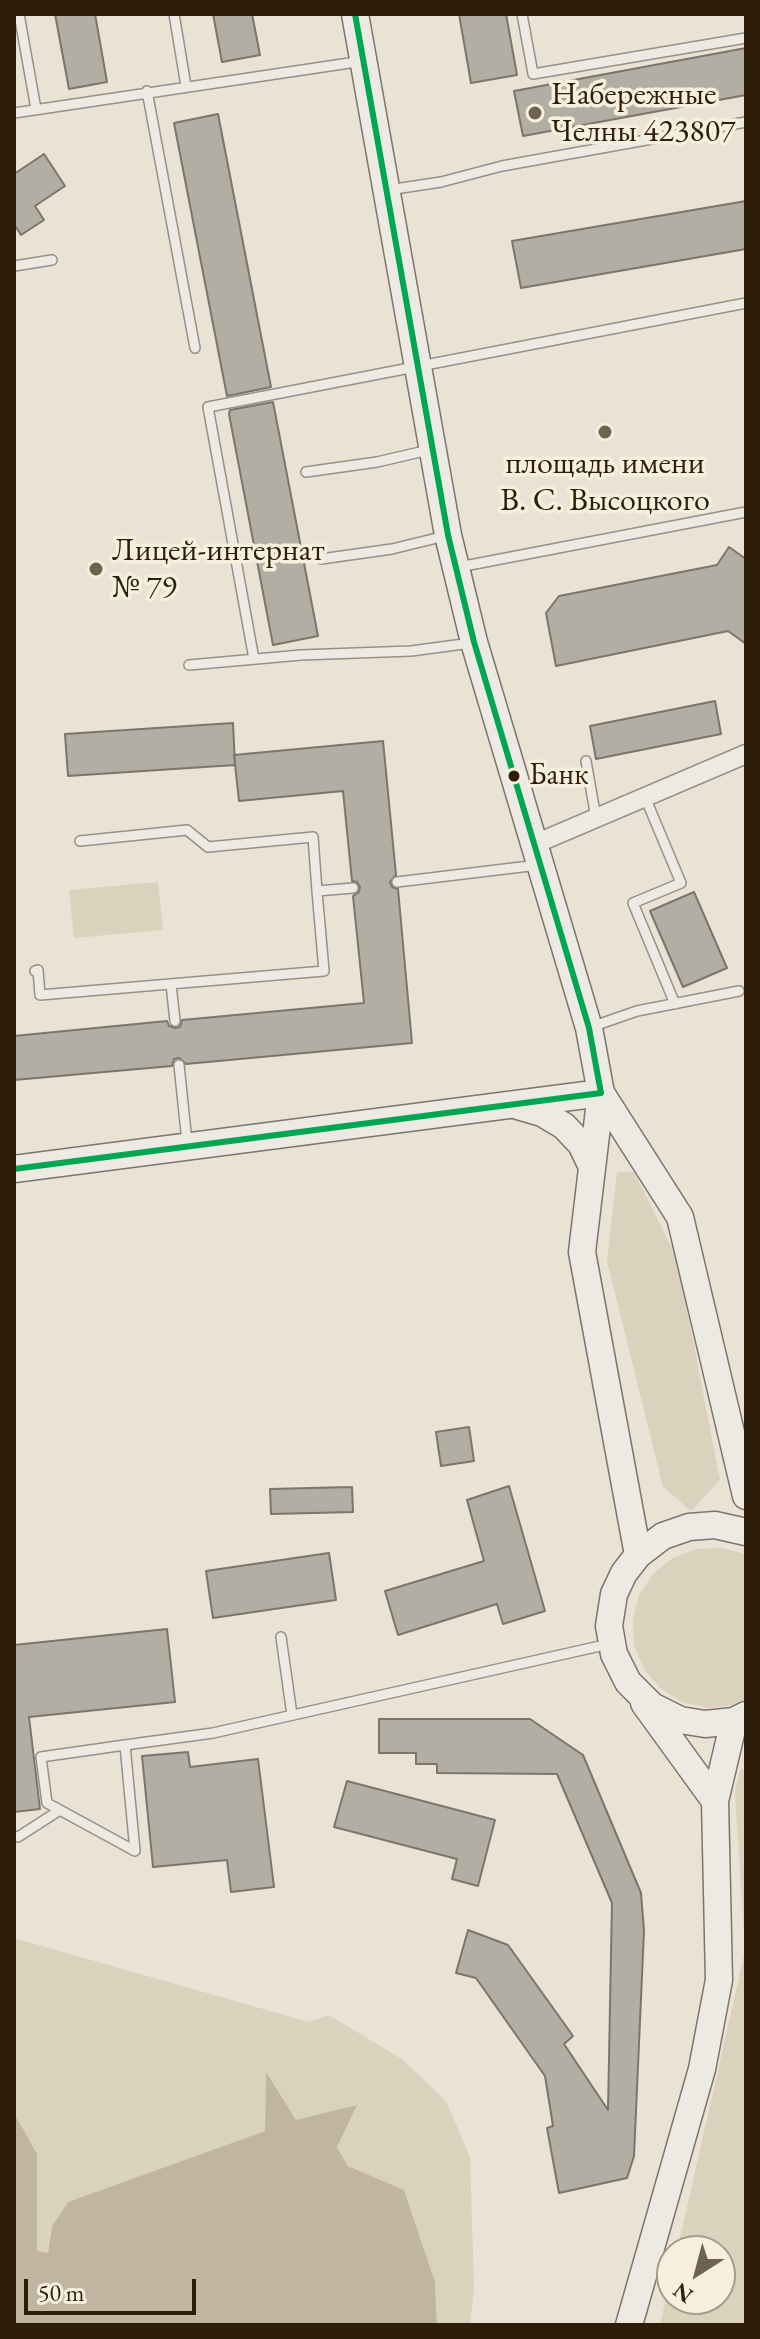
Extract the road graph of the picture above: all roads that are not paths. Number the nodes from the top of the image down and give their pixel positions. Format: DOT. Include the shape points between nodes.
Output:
graph roads {
  1 [pos="19,14"];
  2 [pos="174,14"];
  3 [pos="355,14"];
  4 [pos="522,14"];
  5 [pos="746,38"];
  6 [pos="363,61"];
  7 [pos="186,86"];
  8 [pos="147,91"];
  9 [pos="36,109"];
  10 [pos="14,113"];
  11 [pos="746,122"];
  12 [pos="387,190"];
  13 [pos="52,260"];
  14 [pos="14,266"];
  15 [pos="746,303"];
  16 [pos="195,348"];
  17 [pos="418,365"];
  18 [pos="433,449"];
  19 [pos="306,472"];
  20 [pos="746,512"];
  21 [pos="448,535"];
  22 [pos="321,559"];
  23 [pos="456,567"];
  24 [pos="474,642"];
  25 [pos="254,659"];
  26 [pos="189,665"];
  27 [pos="746,754"];
  28 [pos="586,761"];
  29 [pos="645,797"];
  30 [pos="596,818"];
  31 [pos="80,841"];
  32 [pos="538,854"];
  33 [pos="397,882"];
  34 [pos="353,888"];
  35 [pos="317,891"];
  36 [pos="35,971"];
  37 [pos="171,984"];
  38 [pos="739,991"];
  39 [pos="675,1004"];
  40 [pos="175,1021"];
  41 [pos="589,1028"];
  42 [pos="179,1065"];
  43 [pos="601,1093"];
  44 [pos="515,1104"];
  45 [pos="187,1146"];
  46 [pos="592,1167"];
  47 [pos="14,1169"];
  48 [pos="746,1496"];
  49 [pos="746,1532"];
  50 [pos="638,1555"];
  51 [pos="281,1637"];
  52 [pos="612,1644"];
  53 [pos="628,1682"];
  54 [pos="292,1715"];
  55 [pos="740,1718"];
  56 [pos="125,1745"];
  57 [pos="715,1801"];
  58 [pos="60,1810"];
  59 [pos="15,1837"];
  60 [pos="629,2325"];
  1 -- 9 [label="lane"];
  2 -- 7 [label="lane"];
  3 -- 6 [label="main road"];
  4 -- 5 [label="lane" via="533,74"];
  6 -- 7 [label="lane"];
  6 -- 12 [label="main road"];
  7 -- 8 [label="lane"];
  8 -- 9 [label="lane"];
  8 -- 16 [label="lane"];
  9 -- 10 [label="lane"];
  11 -- 12 [label="lane"];
  12 -- 17 [label="main road"];
  13 -- 14 [label="lane"];
  15 -- 17 [label="lane"];
  17 -- 18 [label="main road"];
  17 -- 25 [label="lane" via="208,407"];
  18 -- 19 [label="lane"];
  18 -- 21 [label="main road"];
  20 -- 23 [label="lane"];
  21 -- 22 [label="lane"];
  21 -- 23 [label="main road"];
  23 -- 24 [label="main road"];
  24 -- 25 [label="lane" via="411,651"];
  24 -- 32 [label="main road"];
  25 -- 26 [label="lane"];
  27 -- 29 [label="street"];
  28 -- 30 [label="lane"];
  29 -- 30 [label="street"];
  29 -- 39 [label="lane" via="681,883 633,903"];
  30 -- 32 [label="street"];
  31 -- 35 [label="lane" via="187,830 208,847 313,837"];
  32 -- 33 [label="lane"];
  32 -- 41 [label="main road"];
  34 -- 35 [label="lane"];
  35 -- 37 [label="lane" via="324,971"];
  36 -- 37 [label="lane" via="40,995"];
  37 -- 40 [label="lane"];
  38 -- 39 [label="lane"];
  39 -- 41 [label="lane"];
  41 -- 43 [label="main road"];
  42 -- 45 [label="lane"];
  43 -- 44 [label="main road"];
  43 -- 46 [label="main road"];
  43 -- 48 [label="main road" via="680,1217"];
  44 -- 45 [label="main road"];
  44 -- 46 [label="main road" via="564,1126"];
  45 -- 47 [label="main road"];
  46 -- 50 [label="main road" via="582,1252"];
  49 -- 50 [label="main road" via="715,1525 689,1527 663,1536"];
  50 -- 52 [label="main road" via="614,1594"];
  51 -- 54 [label="lane"];
  52 -- 53 [label="main road"];
  52 -- 54 [label="lane"];
  53 -- 55 [label="main road" via="652,1706 680,1720 705,1724"];
  53 -- 57 [label="main road"];
  54 -- 56 [label="lane"];
  55 -- 57 [label="main road"];
  56 -- 58 [label="lane" via="41,1757 47,1803"];
  56 -- 58 [label="lane" via="135,1851"];
  57 -- 60 [label="main road" via="719,1980 702,2069"];
  58 -- 59 [label="lane"];
}
